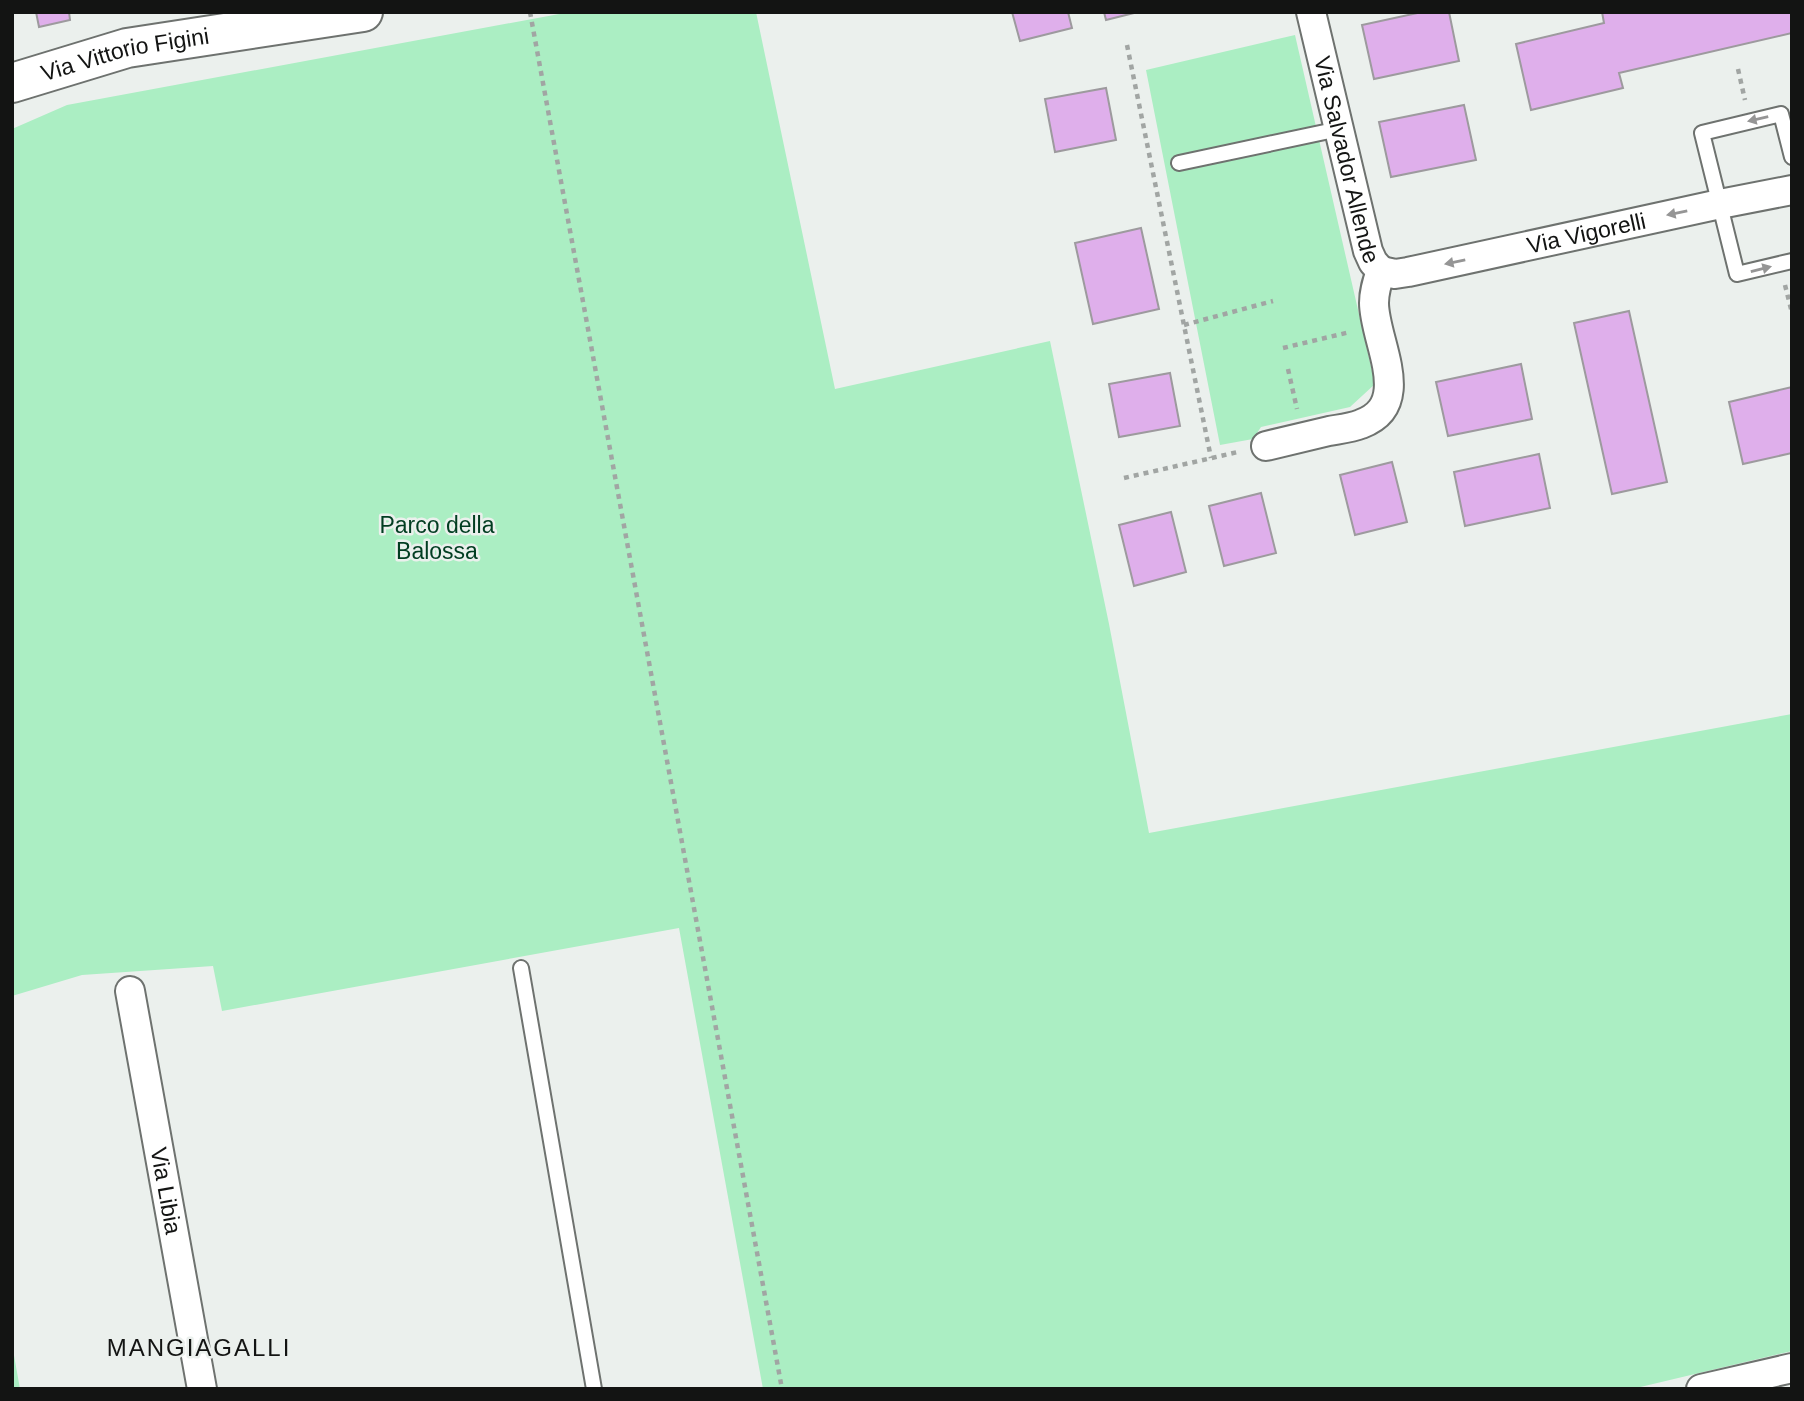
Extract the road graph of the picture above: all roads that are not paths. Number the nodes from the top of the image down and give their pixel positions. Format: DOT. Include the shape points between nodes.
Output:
graph roads {
  1 [pos="363,12"];
  2 [pos="1311,12"];
  3 [pos="12,83"];
  4 [pos="1339,129"];
  5 [pos="1792,157"];
  6 [pos="1179,163"];
  7 [pos="1792,190"];
  8 [pos="1720,204"];
  9 [pos="1792,261"];
  10 [pos="1381,271"];
  11 [pos="1266,446"];
  12 [pos="521,968"];
  13 [pos="130,991"];
  14 [pos="1792,1368"];
  15 [pos="202,1389"];
  16 [pos="594,1389"];
  17 [pos="1701,1389"];
  1 -- 3 [label="street, Via Vittorio Figini" via="127,48"];
  2 -- 4 [label="street, Via Salvador Allende"];
  4 -- 6 [label="lane"];
  4 -- 10 [label="street, Via Salvador Allende" via="1368,251"];
  5 -- 8 [label="lane, one-way" via="1781,114 1702,133"];
  7 -- 8 [label="street, Via Vigorelli"];
  8 -- 9 [label="lane, one-way" via="1737,274"];
  8 -- 10 [label="street, Via Vigorelli, one-way" via="1408,272"];
  10 -- 11 [label="street, Via Salvador Allende" via="1374,305 1389,372 1384,407 1361,425"];
  12 -- 16 [label="lane"];
  13 -- 15 [label="street, Via Libia"];
  14 -- 17 [label="street"];
}
